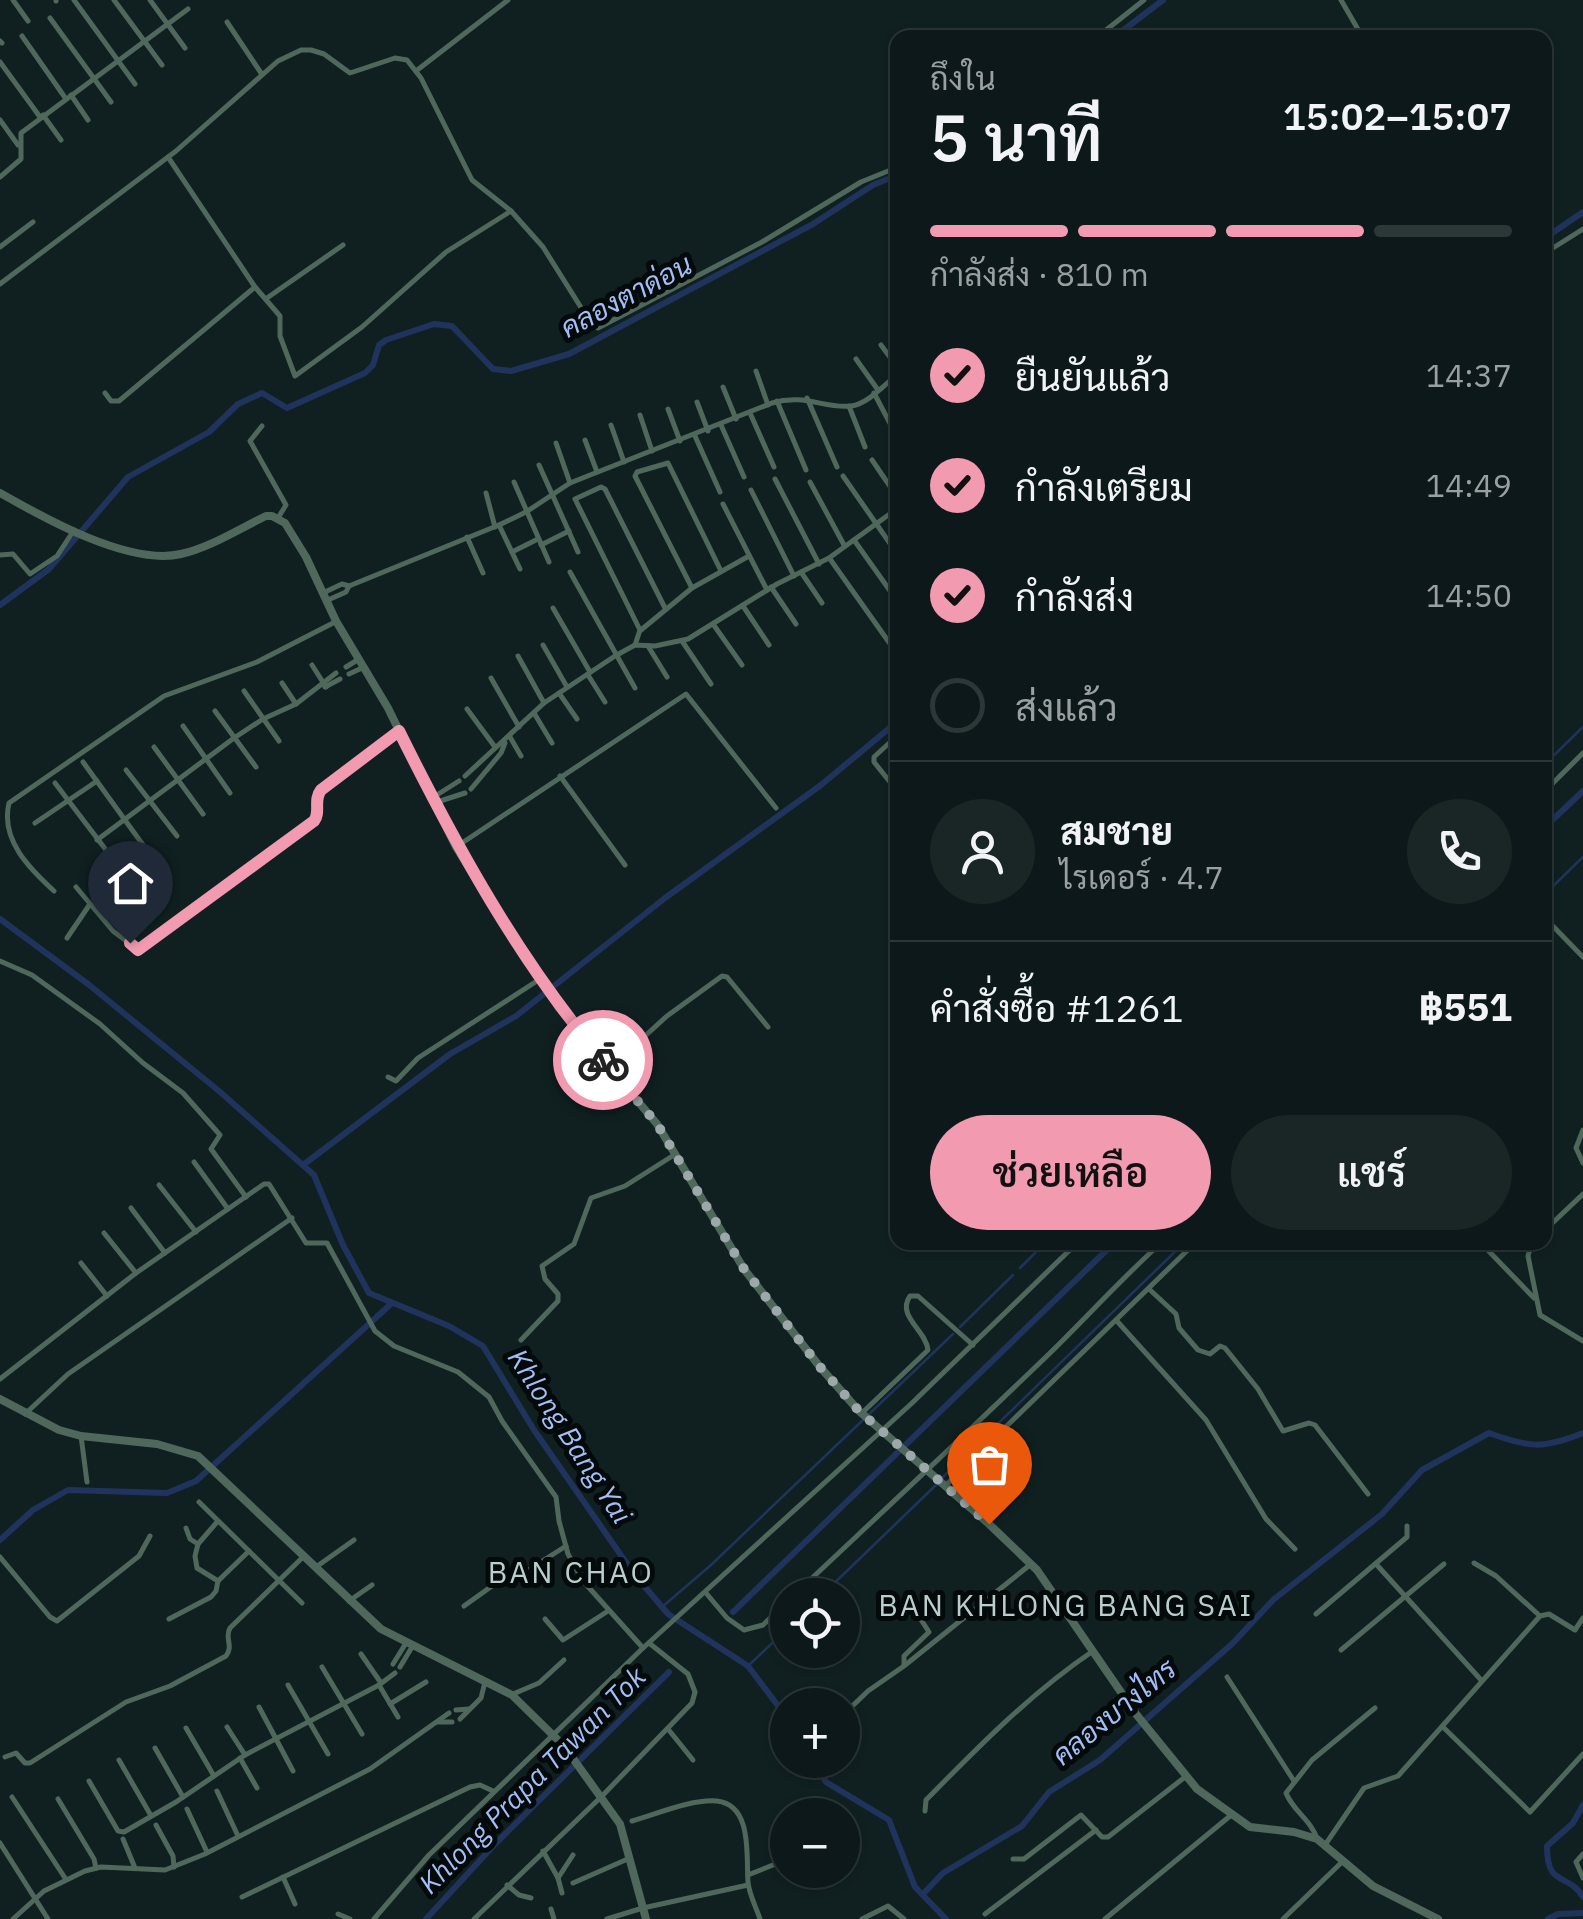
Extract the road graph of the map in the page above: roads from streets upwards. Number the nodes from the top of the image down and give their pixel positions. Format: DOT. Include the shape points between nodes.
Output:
graph roads {
  1 [pos="13,0"];
  2 [pos="74,0"];
  3 [pos="114,0"];
  4 [pos="150,0"];
  5 [pos="508,0"];
  6 [pos="1144,0"];
  7 [pos="1341,0"];
  8 [pos="188,9"];
  9 [pos="50,18"];
  10 [pos="28,21"];
  11 [pos="227,22"];
  12 [pos="168,24"];
  13 [pos="1106,30"];
  14 [pos="1358,30"];
  15 [pos="22,36"];
  16 [pos="144,42"];
  17 [pos="185,48"];
  18 [pos="118,61"];
  19 [pos="0,62"];
  20 [pos="162,66"];
  21 [pos="416,71"];
  22 [pos="261,73"];
  23 [pos="94,79"];
  24 [pos="136,84"];
  25 [pos="68,97"];
  26 [pos="111,102"];
  27 [pos="42,116"];
  28 [pos="0,120"];
  29 [pos="88,120"];
  30 [pos="61,140"];
  31 [pos="20,147"];
  32 [pos="168,157"];
  33 [pos="890,170"];
  34 [pos="0,177"];
  35 [pos="511,211"];
  36 [pos="33,222"];
  37 [pos="1583,230"];
  38 [pos="343,245"];
  39 [pos="0,246"];
  40 [pos="1552,250"];
  41 [pos="0,284"];
  42 [pos="255,288"];
  43 [pos="267,298"];
  44 [pos="880,345"];
  45 [pos="856,359"];
  46 [pos="890,361"];
  47 [pos="756,371"];
  48 [pos="890,379"];
  49 [pos="723,387"];
  50 [pos="105,392"];
  51 [pos="876,392"];
  52 [pos="807,398"];
  53 [pos="777,401"];
  54 [pos="697,402"];
  55 [pos="768,405"];
  56 [pos="850,406"];
  57 [pos="668,409"];
  58 [pos="750,412"];
  59 [pos="640,415"];
  60 [pos="736,419"];
  61 [pos="890,422"];
  62 [pos="611,425"];
  63 [pos="722,425"];
  64 [pos="262,426"];
  65 [pos="708,430"];
  66 [pos="695,436"];
  67 [pos="585,440"];
  68 [pos="680,441"];
  69 [pos="556,443"];
  70 [pos="865,447"];
  71 [pos="652,451"];
  72 [pos="872,460"];
  73 [pos="624,462"];
  74 [pos="539,465"];
  75 [pos="774,467"];
  76 [pos="836,467"];
  77 [pos="806,470"];
  78 [pos="597,472"];
  79 [pos="844,476"];
  80 [pos="744,477"];
  81 [pos="776,479"];
  82 [pos="514,482"];
  83 [pos="810,482"];
  84 [pos="570,483"];
  85 [pos="890,486"];
  86 [pos="751,490"];
  87 [pos="486,492"];
  88 [pos="720,492"];
  89 [pos="0,493"];
  90 [pos="552,494"];
  91 [pos="723,504"];
  92 [pos="526,512"];
  93 [pos="890,514"];
  94 [pos="278,518"];
  95 [pos="875,524"];
  96 [pos="497,526"];
  97 [pos="76,531"];
  98 [pos="568,531"];
  99 [pos="467,537"];
  100 [pos="854,540"];
  101 [pos="540,542"];
  102 [pos="890,544"];
  103 [pos="845,546"];
  104 [pos="512,552"];
  105 [pos="578,552"];
  106 [pos="0,555"];
  107 [pos="749,556"];
  108 [pos="830,558"];
  109 [pos="549,562"];
  110 [pos="819,564"];
  111 [pos="520,569"];
  112 [pos="721,571"];
  113 [pos="570,572"];
  114 [pos="482,573"];
  115 [pos="797,574"];
  116 [pos="692,588"];
  117 [pos="769,588"];
  118 [pos="890,591"];
  119 [pos="326,596"];
  120 [pos="822,603"];
  121 [pos="742,606"];
  122 [pos="553,608"];
  123 [pos="665,608"];
  124 [pos="336,621"];
  125 [pos="713,624"];
  126 [pos="796,624"];
  127 [pos="640,630"];
  128 [pos="682,640"];
  129 [pos="890,643"];
  130 [pos="543,644"];
  131 [pos="635,644"];
  132 [pos="769,645"];
  133 [pos="648,646"];
  134 [pos="518,656"];
  135 [pos="615,656"];
  136 [pos="362,663"];
  137 [pos="312,665"];
  138 [pos="742,665"];
  139 [pos="348,671"];
  140 [pos="589,673"];
  141 [pos="338,676"];
  142 [pos="667,677"];
  143 [pos="491,678"];
  144 [pos="282,683"];
  145 [pos="324,684"];
  146 [pos="710,684"];
  147 [pos="568,688"];
  148 [pos="634,688"];
  149 [pos="244,691"];
  150 [pos="560,693"];
  151 [pos="605,702"];
  152 [pos="296,704"];
  153 [pos="544,704"];
  154 [pos="468,708"];
  155 [pos="215,712"];
  156 [pos="534,714"];
  157 [pos="263,718"];
  158 [pos="577,718"];
  159 [pos="182,726"];
  160 [pos="519,727"];
  161 [pos="399,731"];
  162 [pos="234,738"];
  163 [pos="508,739"];
  164 [pos="279,741"];
  165 [pos="890,742"];
  166 [pos="552,743"];
  167 [pos="154,748"];
  168 [pos="498,751"];
  169 [pos="1583,754"];
  170 [pos="522,756"];
  171 [pos="206,759"];
  172 [pos="83,762"];
  173 [pos="256,767"];
  174 [pos="126,770"];
  175 [pos="560,776"];
  176 [pos="177,780"];
  177 [pos="97,781"];
  178 [pos="890,782"];
  179 [pos="54,783"];
  180 [pos="1552,784"];
  181 [pos="230,793"];
  182 [pos="433,800"];
  183 [pos="150,801"];
  184 [pos="68,802"];
  185 [pos="776,808"];
  186 [pos="203,814"];
  187 [pos="124,820"];
  188 [pos="35,822"];
  189 [pos="177,836"];
  190 [pos="97,840"];
  191 [pos="456,847"];
  192 [pos="152,856"];
  193 [pos="625,865"];
  194 [pos="120,867"];
  195 [pos="76,888"];
  196 [pos="54,891"];
  197 [pos="90,904"];
  198 [pos="1552,925"];
  199 [pos="66,938"];
  200 [pos="1583,956"];
  201 [pos="0,961"];
  202 [pos="542,983"];
  203 [pos="768,1027"];
  204 [pos="610,1068"];
  205 [pos="388,1077"];
  206 [pos="1583,1130"];
  207 [pos="677,1154"];
  208 [pos="194,1162"];
  209 [pos="1583,1163"];
  210 [pos="159,1184"];
  211 [pos="1583,1194"];
  212 [pos="246,1196"];
  213 [pos="131,1208"];
  214 [pos="228,1209"];
  215 [pos="292,1218"];
  216 [pos="1552,1223"];
  217 [pos="196,1232"];
  218 [pos="104,1233"];
  219 [pos="1070,1250"];
  220 [pos="1153,1250"];
  221 [pos="1188,1250"];
  222 [pos="1488,1250"];
  223 [pos="1530,1250"];
  224 [pos="165,1253"];
  225 [pos="82,1263"];
  226 [pos="136,1273"];
  227 [pos="1148,1289"];
  228 [pos="106,1296"];
  229 [pos="1535,1298"];
  230 [pos="1116,1320"];
  231 [pos="521,1340"];
  232 [pos="1583,1341"];
  233 [pos="973,1345"];
  234 [pos="0,1379"];
  235 [pos="0,1399"];
  236 [pos="10,1405"];
  237 [pos="0,1413"];
  238 [pos="25,1414"];
  239 [pos="865,1416"];
  240 [pos="882,1431"];
  241 [pos="81,1436"];
  242 [pos="928,1472"];
  243 [pos="88,1482"];
  244 [pos="941,1483"];
  245 [pos="1368,1494"];
  246 [pos="199,1502"];
  247 [pos="218,1521"];
  248 [pos="1407,1526"];
  249 [pos="186,1528"];
  250 [pos="150,1536"];
  251 [pos="354,1540"];
  252 [pos="198,1544"];
  253 [pos="566,1546"];
  254 [pos="1295,1549"];
  255 [pos="249,1552"];
  256 [pos="303,1557"];
  257 [pos="0,1558"];
  258 [pos="1031,1564"];
  259 [pos="1376,1564"];
  260 [pos="1444,1564"];
  261 [pos="1474,1564"];
  262 [pos="314,1568"];
  263 [pos="813,1578"];
  264 [pos="278,1580"];
  265 [pos="218,1581"];
  266 [pos="372,1586"];
  267 [pos="706,1593"];
  268 [pos="1405,1598"];
  269 [pos="350,1601"];
  270 [pos="302,1603"];
  271 [pos="464,1606"];
  272 [pos="898,1608"];
  273 [pos="608,1611"];
  274 [pos="1316,1614"];
  275 [pos="1540,1616"];
  276 [pos="545,1618"];
  277 [pos="770,1618"];
  278 [pos="1583,1618"];
  279 [pos="169,1619"];
  280 [pos="649,1642"];
  281 [pos="409,1645"];
  282 [pos="643,1648"];
  283 [pos="1341,1650"];
  284 [pos="1093,1652"];
  285 [pos="361,1654"];
  286 [pos="564,1660"];
  287 [pos="904,1666"];
  288 [pos="322,1667"];
  289 [pos="1227,1677"];
  290 [pos="485,1680"];
  291 [pos="1482,1681"];
  292 [pos="426,1682"];
  293 [pos="380,1684"];
  294 [pos="288,1686"];
  295 [pos="512,1695"];
  296 [pos="860,1699"];
  297 [pos="344,1704"];
  298 [pos="390,1704"];
  299 [pos="259,1707"];
  300 [pos="1376,1708"];
  301 [pos="470,1709"];
  302 [pos="398,1717"];
  303 [pos="460,1719"];
  304 [pos="309,1720"];
  305 [pos="438,1722"];
  306 [pos="452,1722"];
  307 [pos="226,1726"];
  308 [pos="1443,1727"];
  309 [pos="186,1728"];
  310 [pos="668,1729"];
  311 [pos="362,1734"];
  312 [pos="554,1734"];
  313 [pos="276,1738"];
  314 [pos="154,1748"];
  315 [pos="328,1754"];
  316 [pos="1583,1754"];
  317 [pos="5,1757"];
  318 [pos="242,1757"];
  319 [pos="119,1760"];
  320 [pos="693,1760"];
  321 [pos="293,1771"];
  322 [pos="214,1776"];
  323 [pos="1185,1777"];
  324 [pos="1294,1781"];
  325 [pos="89,1782"];
  326 [pos="257,1788"];
  327 [pos="217,1791"];
  328 [pos="494,1792"];
  329 [pos="12,1796"];
  330 [pos="602,1796"];
  331 [pos="183,1797"];
  332 [pos="58,1799"];
  333 [pos="187,1809"];
  334 [pos="925,1811"];
  335 [pos="150,1815"];
  336 [pos="1230,1816"];
  337 [pos="626,1823"];
  338 [pos="156,1825"];
  339 [pos="1096,1830"];
  340 [pos="238,1836"];
  341 [pos="124,1838"];
  342 [pos="1321,1842"];
  343 [pos="0,1843"];
  344 [pos="543,1851"];
  345 [pos="207,1853"];
  346 [pos="1583,1854"];
  347 [pos="573,1856"];
  348 [pos="630,1858"];
  349 [pos="1013,1860"];
  350 [pos="1343,1861"];
  351 [pos="770,1866"];
  352 [pos="174,1867"];
  353 [pos="96,1868"];
  354 [pos="135,1869"];
  355 [pos="748,1875"];
  356 [pos="282,1877"];
  357 [pos="558,1878"];
  358 [pos="1583,1878"];
  359 [pos="66,1879"];
  360 [pos="572,1883"];
  361 [pos="507,1885"];
  362 [pos="748,1885"];
  363 [pos="562,1893"];
  364 [pos="35,1897"];
  365 [pos="242,1897"];
  366 [pos="531,1898"];
  367 [pos="296,1904"];
  368 [pos="551,1908"];
  369 [pos="643,1908"];
  370 [pos="338,1914"];
  371 [pos="986,1914"];
  372 [pos="13,1919"];
  373 [pos="48,1919"];
  374 [pos="350,1919"];
  375 [pos="374,1919"];
  376 [pos="474,1919"];
  377 [pos="554,1919"];
  378 [pos="607,1919"];
  379 [pos="646,1919"];
  380 [pos="760,1919"];
  381 [pos="862,1919"];
  382 [pos="904,1919"];
  383 [pos="1105,1919"];
  384 [pos="1283,1919"];
  385 [pos="1438,1919"];
  1 -- 10 [label="street"];
  2 -- 18 [label="street"];
  3 -- 16 [label="street"];
  4 -- 12 [label="street"];
  5 -- 21 [label="street"];
  6 -- 13 [label="street"];
  7 -- 14 [label="street"];
  8 -- 12 [label="street"];
  9 -- 23 [label="street"];
  11 -- 22 [label="street"];
  12 -- 16 [label="street"];
  12 -- 17 [label="street"];
  15 -- 25 [label="street"];
  16 -- 18 [label="street"];
  16 -- 20 [label="street"];
  18 -- 23 [label="street"];
  18 -- 24 [label="street"];
  19 -- 27 [label="street"];
  21 -- 22 [label="street" via="401,58 350,73 311,50 290,54"];
  21 -- 35 [label="street" via="472,180"];
  22 -- 32 [label="street"];
  23 -- 25 [label="street"];
  23 -- 26 [label="street"];
  25 -- 27 [label="street"];
  25 -- 29 [label="street"];
  27 -- 30 [label="street"];
  27 -- 31 [label="street" via="21,133"];
  28 -- 31 [label="street"];
  31 -- 34 [label="street" via="19,163"];
  32 -- 41 [label="street"];
  32 -- 42 [label="street"];
  33 -- 35 [label="street" via="598,328"];
  35 -- 43 [label="street" via="446,252 297,376 282,345 280,316"];
  36 -- 39 [label="street"];
  37 -- 40 [label="street"];
  38 -- 43 [label="street"];
  42 -- 43 [label="street"];
  42 -- 50 [label="street" via="119,401"];
  44 -- 46 [label="street"];
  45 -- 51 [label="street"];
  47 -- 55 [label="street"];
  48 -- 51 [label="street"];
  49 -- 60 [label="street"];
  51 -- 56 [label="street"];
  51 -- 61 [label="street"];
  52 -- 53 [label="street"];
  52 -- 56 [label="street"];
  52 -- 76 [label="street"];
  53 -- 55 [label="street"];
  53 -- 77 [label="street"];
  54 -- 65 [label="street"];
  55 -- 58 [label="street"];
  56 -- 70 [label="street"];
  57 -- 68 [label="street"];
  58 -- 60 [label="street"];
  58 -- 75 [label="street"];
  59 -- 71 [label="street"];
  60 -- 63 [label="street"];
  62 -- 73 [label="street"];
  63 -- 65 [label="street"];
  63 -- 80 [label="street"];
  64 -- 94 [label="street" via="251,445 286,506"];
  65 -- 66 [label="street"];
  66 -- 68 [label="street"];
  66 -- 88 [label="street"];
  67 -- 78 [label="street"];
  68 -- 71 [label="street"];
  69 -- 84 [label="street"];
  71 -- 73 [label="street"];
  72 -- 85 [label="street"];
  73 -- 78 [label="street"];
  74 -- 90 [label="street"];
  78 -- 84 [label="street"];
  79 -- 95 [label="street"];
  81 -- 110 [label="street"];
  82 -- 92 [label="street"];
  83 -- 103 [label="street"];
  84 -- 90 [label="street"];
  86 -- 115 [label="street"];
  87 -- 96 [label="street"];
  89 -- 97 [label="street"];
  90 -- 92 [label="street"];
  90 -- 98 [label="street"];
  91 -- 107 [label="street"];
  92 -- 96 [label="street"];
  92 -- 101 [label="street"];
  93 -- 95 [label="street"];
  94 -- 97 [label="street" via="266,516 179,555 136,552"];
  94 -- 119 [label="street"];
  95 -- 100 [label="street"];
  95 -- 102 [label="street"];
  96 -- 99 [label="street"];
  96 -- 104 [label="street"];
  97 -- 106 [label="street" via="30,574 13,554"];
  98 -- 101 [label="street"];
  98 -- 105 [label="street"];
  99 -- 114 [label="street"];
  99 -- 119 [label="street"];
  100 -- 103 [label="street"];
  100 -- 118 [label="street"];
  101 -- 104 [label="street"];
  101 -- 109 [label="street"];
  103 -- 108 [label="street"];
  104 -- 111 [label="street"];
  107 -- 112 [label="street"];
  107 -- 117 [label="street"];
  108 -- 110 [label="street"];
  108 -- 129 [label="street"];
  110 -- 115 [label="street"];
  112 -- 116 [label="street"];
  112 -- 116 [label="street" via="670,464 638,472"];
  113 -- 135 [label="street"];
  115 -- 117 [label="street"];
  115 -- 120 [label="street"];
  116 -- 123 [label="street"];
  117 -- 121 [label="street"];
  117 -- 126 [label="street"];
  119 -- 124 [label="street"];
  121 -- 125 [label="street"];
  121 -- 132 [label="street"];
  122 -- 140 [label="street"];
  123 -- 127 [label="street"];
  123 -- 127 [label="street" via="605,489 575,498"];
  124 -- 136 [label="street"];
  124 -- 196 [label="street" via="257,662 164,696 10,803 6,818 14,852"];
  125 -- 128 [label="street"];
  125 -- 138 [label="street"];
  127 -- 131 [label="street"];
  128 -- 133 [label="street"];
  128 -- 146 [label="street"];
  130 -- 147 [label="street"];
  131 -- 133 [label="street"];
  131 -- 135 [label="street"];
  133 -- 142 [label="street"];
  134 -- 153 [label="street"];
  135 -- 140 [label="street"];
  135 -- 148 [label="street"];
  136 -- 139 [label="street"];
  136 -- 161 [label="street"];
  137 -- 145 [label="street"];
  140 -- 147 [label="street"];
  140 -- 151 [label="street"];
  141 -- 145 [label="street"];
  143 -- 160 [label="street"];
  144 -- 152 [label="street"];
  145 -- 152 [label="street"];
  147 -- 150 [label="street"];
  149 -- 157 [label="street"];
  150 -- 153 [label="street"];
  150 -- 158 [label="street"];
  152 -- 157 [label="street"];
  153 -- 156 [label="street"];
  154 -- 168 [label="street"];
  155 -- 162 [label="street"];
  156 -- 160 [label="street"];
  156 -- 166 [label="street"];
  157 -- 162 [label="street"];
  157 -- 164 [label="street"];
  159 -- 171 [label="street"];
  160 -- 163 [label="street"];
  161 -- 182 [label="street"];
  161 -- 197 [label="street" via="321,790 314,821 138,950"];
  162 -- 171 [label="street"];
  162 -- 173 [label="street"];
  163 -- 168 [label="street"];
  163 -- 170 [label="street"];
  165 -- 178 [label="street" via="874,762"];
  167 -- 176 [label="street"];
  168 -- 182 [label="street"];
  168 -- 182 [label="street" via="468,791"];
  169 -- 180 [label="street"];
  171 -- 176 [label="street"];
  171 -- 181 [label="street"];
  172 -- 177 [label="street"];
  174 -- 183 [label="street"];
  175 -- 185 [label="street" via="686,694"];
  175 -- 191 [label="street"];
  175 -- 193 [label="street"];
  176 -- 183 [label="street"];
  176 -- 186 [label="street"];
  177 -- 184 [label="street"];
  177 -- 187 [label="street"];
  179 -- 184 [label="street"];
  182 -- 191 [label="street"];
  183 -- 187 [label="street"];
  183 -- 189 [label="street"];
  184 -- 188 [label="street"];
  184 -- 190 [label="street"];
  187 -- 190 [label="street"];
  187 -- 192 [label="street"];
  190 -- 194 [label="street"];
  191 -- 202 [label="street"];
  195 -- 197 [label="street"];
  197 -- 199 [label="street"];
  198 -- 200 [label="street"];
  201 -- 212 [label="street" via="45,983 183,1092 218,1132 211,1148"];
  202 -- 204 [label="street"];
  202 -- 205 [label="street" via="418,1058 399,1079"];
  203 -- 204 [label="street" via="722,976"];
  204 -- 207 [label="street"];
  206 -- 209 [label="street" via="1576,1148"];
  207 -- 231 [label="street" via="591,1198 574,1244 542,1266 558,1301"];
  207 -- 239 [label="street" via="744,1269"];
  208 -- 214 [label="street"];
  210 -- 217 [label="street"];
  211 -- 216 [label="street"];
  212 -- 214 [label="street"];
  212 -- 215 [label="street" via="269,1184"];
  213 -- 224 [label="street"];
  214 -- 217 [label="street"];
  215 -- 238 [label="street" via="68,1374"];
  215 -- 253 [label="street" via="309,1245 327,1242 375,1331 394,1346 458,1372 489,1398 556,1497"];
  217 -- 224 [label="street"];
  218 -- 226 [label="street"];
  219 -- 233 [label="street"];
  220 -- 242 [label="street"];
  221 -- 227 [label="street"];
  222 -- 229 [label="street"];
  223 -- 229 [label="street"];
  224 -- 226 [label="street"];
  225 -- 228 [label="street"];
  226 -- 228 [label="street"];
  227 -- 230 [label="street"];
  227 -- 245 [label="street" via="1176,1314 1198,1350 1226,1348 1282,1432 1309,1422 1315,1426"];
  228 -- 234 [label="street"];
  229 -- 232 [label="street" via="1544,1320"];
  230 -- 244 [label="street"];
  230 -- 254 [label="street" via="1206,1420 1266,1518"];
  233 -- 239 [label="street" via="910,1296 906,1310 928,1350"];
  233 -- 240 [label="street"];
  235 -- 236 [label="street"];
  236 -- 237 [label="street"];
  236 -- 238 [label="street"];
  238 -- 241 [label="street"];
  239 -- 240 [label="street"];
  240 -- 242 [label="street"];
  240 -- 267 [label="street"];
  241 -- 243 [label="street"];
  241 -- 256 [label="street" via="185,1450 221,1475"];
  242 -- 244 [label="street"];
  242 -- 263 [label="street"];
  244 -- 258 [label="street"];
  246 -- 247 [label="street"];
  247 -- 252 [label="street"];
  247 -- 255 [label="street"];
  248 -- 259 [label="street" via="1407,1537"];
  249 -- 252 [label="street"];
  250 -- 257 [label="street" via="139,1556 57,1621"];
  251 -- 262 [label="street"];
  252 -- 265 [label="street" via="197,1568"];
  253 -- 271 [label="street"];
  253 -- 273 [label="street"];
  255 -- 264 [label="street"];
  255 -- 265 [label="street"];
  256 -- 262 [label="street"];
  256 -- 264 [label="street"];
  258 -- 284 [label="street"];
  258 -- 287 [label="street"];
  259 -- 268 [label="street"];
  259 -- 274 [label="street"];
  260 -- 268 [label="street"];
  261 -- 275 [label="street"];
  262 -- 269 [label="street"];
  264 -- 270 [label="street"];
  264 -- 317 [label="street" via="230,1628 226,1656 126,1702 30,1763 16,1752"];
  265 -- 279 [label="street" via="211,1597"];
  266 -- 269 [label="street"];
  267 -- 277 [label="street" via="744,1630"];
  267 -- 280 [label="street"];
  268 -- 283 [label="street"];
  268 -- 291 [label="street"];
  269 -- 281 [label="street"];
  272 -- 287 [label="street" via="918,1614 929,1632 902,1659"];
  273 -- 276 [label="street" via="562,1640"];
  273 -- 282 [label="street"];
  275 -- 278 [label="street" via="1549,1614 1575,1630"];
  275 -- 291 [label="street"];
  280 -- 282 [label="street"];
  280 -- 310 [label="street" via="688,1674 695,1692"];
  281 -- 290 [label="street"];
  281 -- 293 [label="street"];
  282 -- 312 [label="street"];
  284 -- 323 [label="street"];
  284 -- 334 [label="street" via="1000,1728 926,1800"];
  285 -- 293 [label="street"];
  286 -- 295 [label="street" via="539,1683"];
  287 -- 296 [label="street"];
  288 -- 297 [label="street"];
  289 -- 324 [label="street"];
  290 -- 295 [label="street"];
  290 -- 301 [label="street"];
  291 -- 308 [label="street"];
  292 -- 298 [label="street"];
  293 -- 297 [label="street"];
  293 -- 298 [label="street"];
  294 -- 304 [label="street"];
  295 -- 312 [label="street"];
  297 -- 304 [label="street"];
  297 -- 311 [label="street"];
  298 -- 302 [label="street"];
  299 -- 313 [label="street"];
  300 -- 324 [label="street"];
  301 -- 303 [label="street"];
  301 -- 305 [label="street"];
  304 -- 313 [label="street"];
  304 -- 315 [label="street"];
  305 -- 306 [label="street"];
  305 -- 340 [label="street" via="370,1769"];
  307 -- 318 [label="street"];
  308 -- 316 [label="street" via="1530,1812"];
  308 -- 342 [label="street" via="1394,1780 1360,1792"];
  309 -- 322 [label="street"];
  310 -- 320 [label="street"];
  310 -- 330 [label="street"];
  312 -- 328 [label="street"];
  312 -- 330 [label="street"];
  313 -- 318 [label="street"];
  313 -- 321 [label="street"];
  314 -- 331 [label="street"];
  318 -- 322 [label="street"];
  318 -- 326 [label="street"];
  319 -- 335 [label="street"];
  322 -- 331 [label="street"];
  323 -- 336 [label="street"];
  323 -- 339 [label="street" via="1114,1833 1105,1837"];
  324 -- 342 [label="street" via="1287,1797"];
  325 -- 335 [label="street" via="120,1832"];
  327 -- 340 [label="street"];
  328 -- 356 [label="street" via="470,1787"];
  328 -- 375 [label="street"];
  329 -- 359 [label="street"];
  330 -- 337 [label="street"];
  330 -- 344 [label="street"];
  331 -- 335 [label="street"];
  332 -- 353 [label="street"];
  333 -- 345 [label="street"];
  336 -- 342 [label="street" via="1250,1827"];
  336 -- 383 [label="street"];
  337 -- 348 [label="street"];
  337 -- 355 [label="street" via="722,1802 745,1828"];
  338 -- 352 [label="street"];
  339 -- 349 [label="street" via="1078,1816 1024,1859"];
  339 -- 371 [label="street"];
  340 -- 345 [label="street"];
  341 -- 354 [label="street"];
  342 -- 350 [label="street"];
  343 -- 364 [label="street"];
  344 -- 357 [label="street"];
  344 -- 361 [label="street"];
  345 -- 352 [label="street"];
  346 -- 358 [label="street" via="1576,1862"];
  347 -- 357 [label="street"];
  348 -- 360 [label="street"];
  348 -- 369 [label="street"];
  350 -- 384 [label="street"];
  350 -- 385 [label="street" via="1374,1886"];
  351 -- 355 [label="street"];
  352 -- 354 [label="street"];
  353 -- 354 [label="street"];
  353 -- 359 [label="street"];
  355 -- 362 [label="street"];
  356 -- 365 [label="street"];
  356 -- 367 [label="street"];
  357 -- 363 [label="street"];
  359 -- 364 [label="street"];
  361 -- 366 [label="street"];
  361 -- 376 [label="street"];
  362 -- 369 [label="street"];
  362 -- 380 [label="street"];
  364 -- 372 [label="street"];
  364 -- 373 [label="street"];
  368 -- 377 [label="street"];
  369 -- 378 [label="street"];
  369 -- 379 [label="street"];
  370 -- 374 [label="street"];
  381 -- 382 [label="street" via="888,1906"];
}
